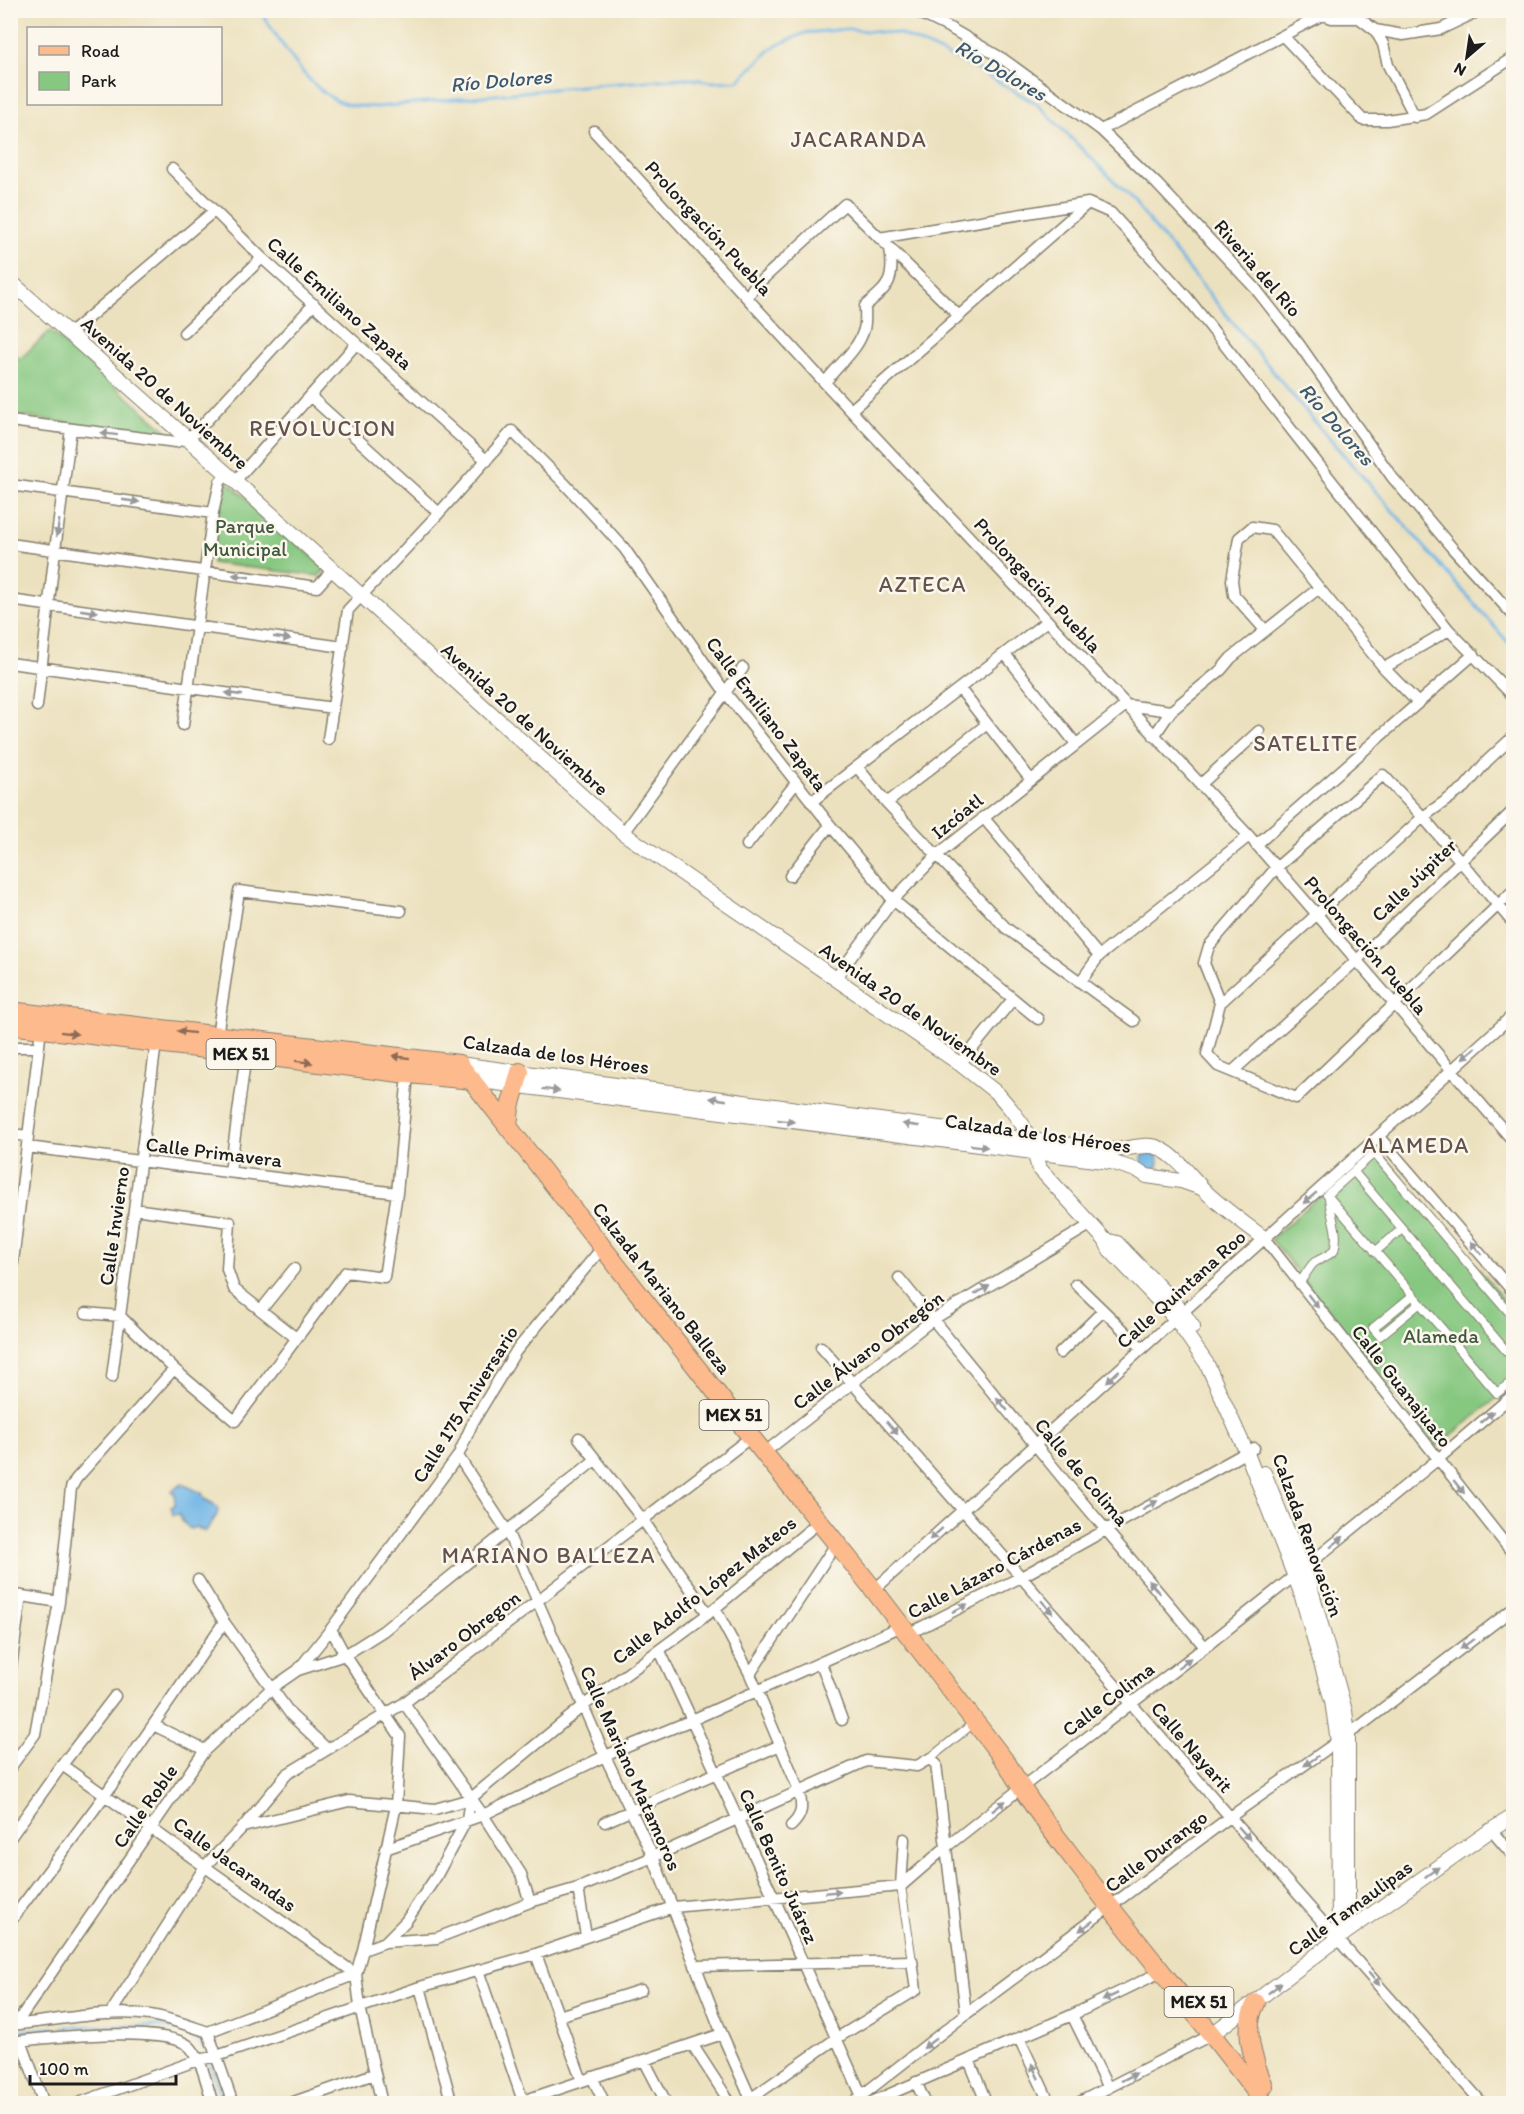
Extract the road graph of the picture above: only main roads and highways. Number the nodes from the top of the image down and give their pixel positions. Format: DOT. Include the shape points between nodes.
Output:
graph roads {
  1 [pos="10,1011"];
  2 [pos="10,1025"];
  3 [pos="459,1064"];
  4 [pos="518,1079"];
  5 [pos="472,1080"];
  6 [pos="508,1127"];
  7 [pos="1115,1904"];
  8 [pos="1256,2003"];
  9 [pos="1216,2032"];
  10 [pos="1264,2094"];
  11 [pos="1277,2103"];
  3 -- 1 [label="main road, Calzada de los Héroes / MEX 51, one-way"];
  2 -- 5 [label="main road, Calzada de los Héroes / MEX 51, one-way" via="40,1038 156,1043"];
  3 -- 5 [label="main road, Calzada Mariano Balleza / MEX 51"];
  4 -- 6 [label="main road"];
  5 -- 6 [label="main road, Calzada Mariano Balleza / MEX 51"];
  6 -- 7 [label="main road, Calzada Mariano Balleza / MEX 51" via="874,1590"];
  7 -- 9 [label="main road, MEX 51"];
  7 -- 9 [label="main road, MEX 51" via="1163,1971"];
  8 -- 10 [label="main road" via="1251,2013 1250,2038"];
  9 -- 10 [label="main road, MEX 51"];
  10 -- 11 [label="main road, MEX 51"];
}
